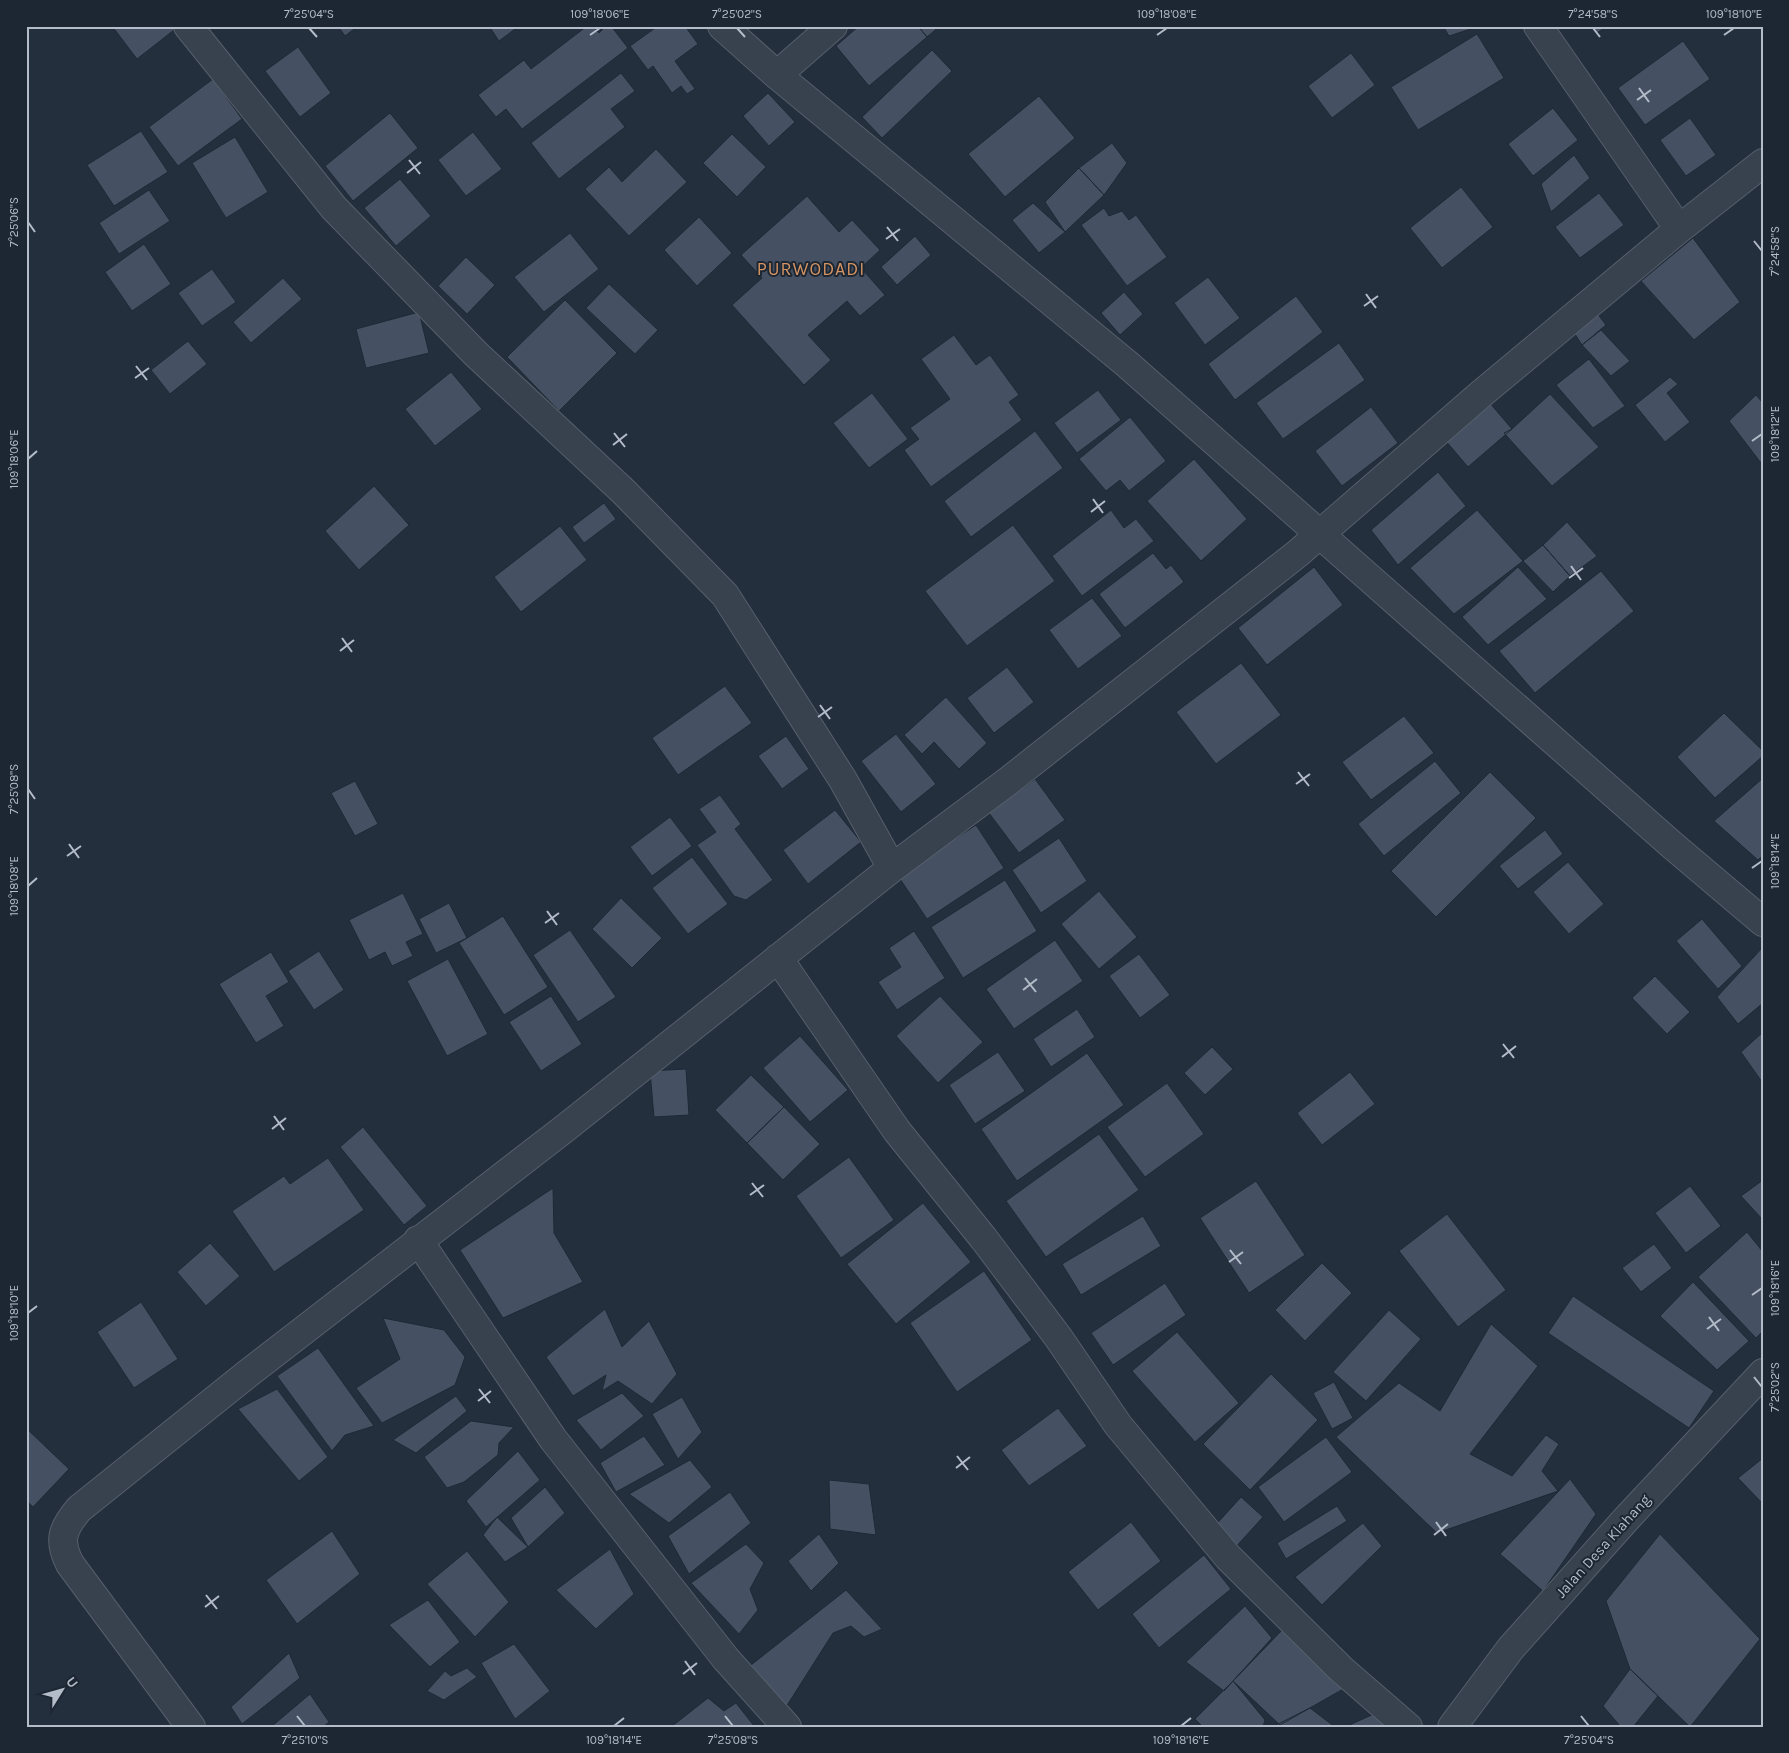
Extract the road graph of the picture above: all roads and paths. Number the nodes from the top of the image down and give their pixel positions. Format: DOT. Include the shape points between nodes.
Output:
graph roads {
  1 [pos="188,26"];
  2 [pos="722,26"];
  3 [pos="833,26"];
  4 [pos="1538,26"];
  5 [pos="777,75"];
  6 [pos="1763,163"];
  7 [pos="1679,229"];
  8 [pos="1320,534"];
  9 [pos="892,868"];
  10 [pos="1763,922"];
  11 [pos="778,958"];
  12 [pos="418,1240"];
  13 [pos="1763,1373"];
  14 [pos="191,1727"];
  15 [pos="786,1727"];
  16 [pos="1408,1727"];
  17 [pos="1452,1727"];
  1 -- 9 [label="street" via="334,208 476,354 623,491 725,595 843,780"];
  2 -- 5 [label="street"];
  3 -- 5 [label="street"];
  4 -- 7 [label="street"];
  5 -- 8 [label="street" via="1128,364"];
  6 -- 7 [label="street"];
  7 -- 8 [label="street"];
  8 -- 9 [label="street" via="1023,769"];
  8 -- 10 [label="street"];
  9 -- 11 [label="street"];
  11 -- 12 [label="street" via="564,1129"];
  11 -- 16 [label="street" via="896,1131 1058,1337 1118,1425 1228,1558 1340,1669"];
  12 -- 14 [label="street" via="246,1375 71,1519 63,1539 70,1564"];
  12 -- 15 [label="street" via="553,1439 726,1660"];
  13 -- 17 [label="street, Jalan Desa Klahang" via="1511,1648"];
}
